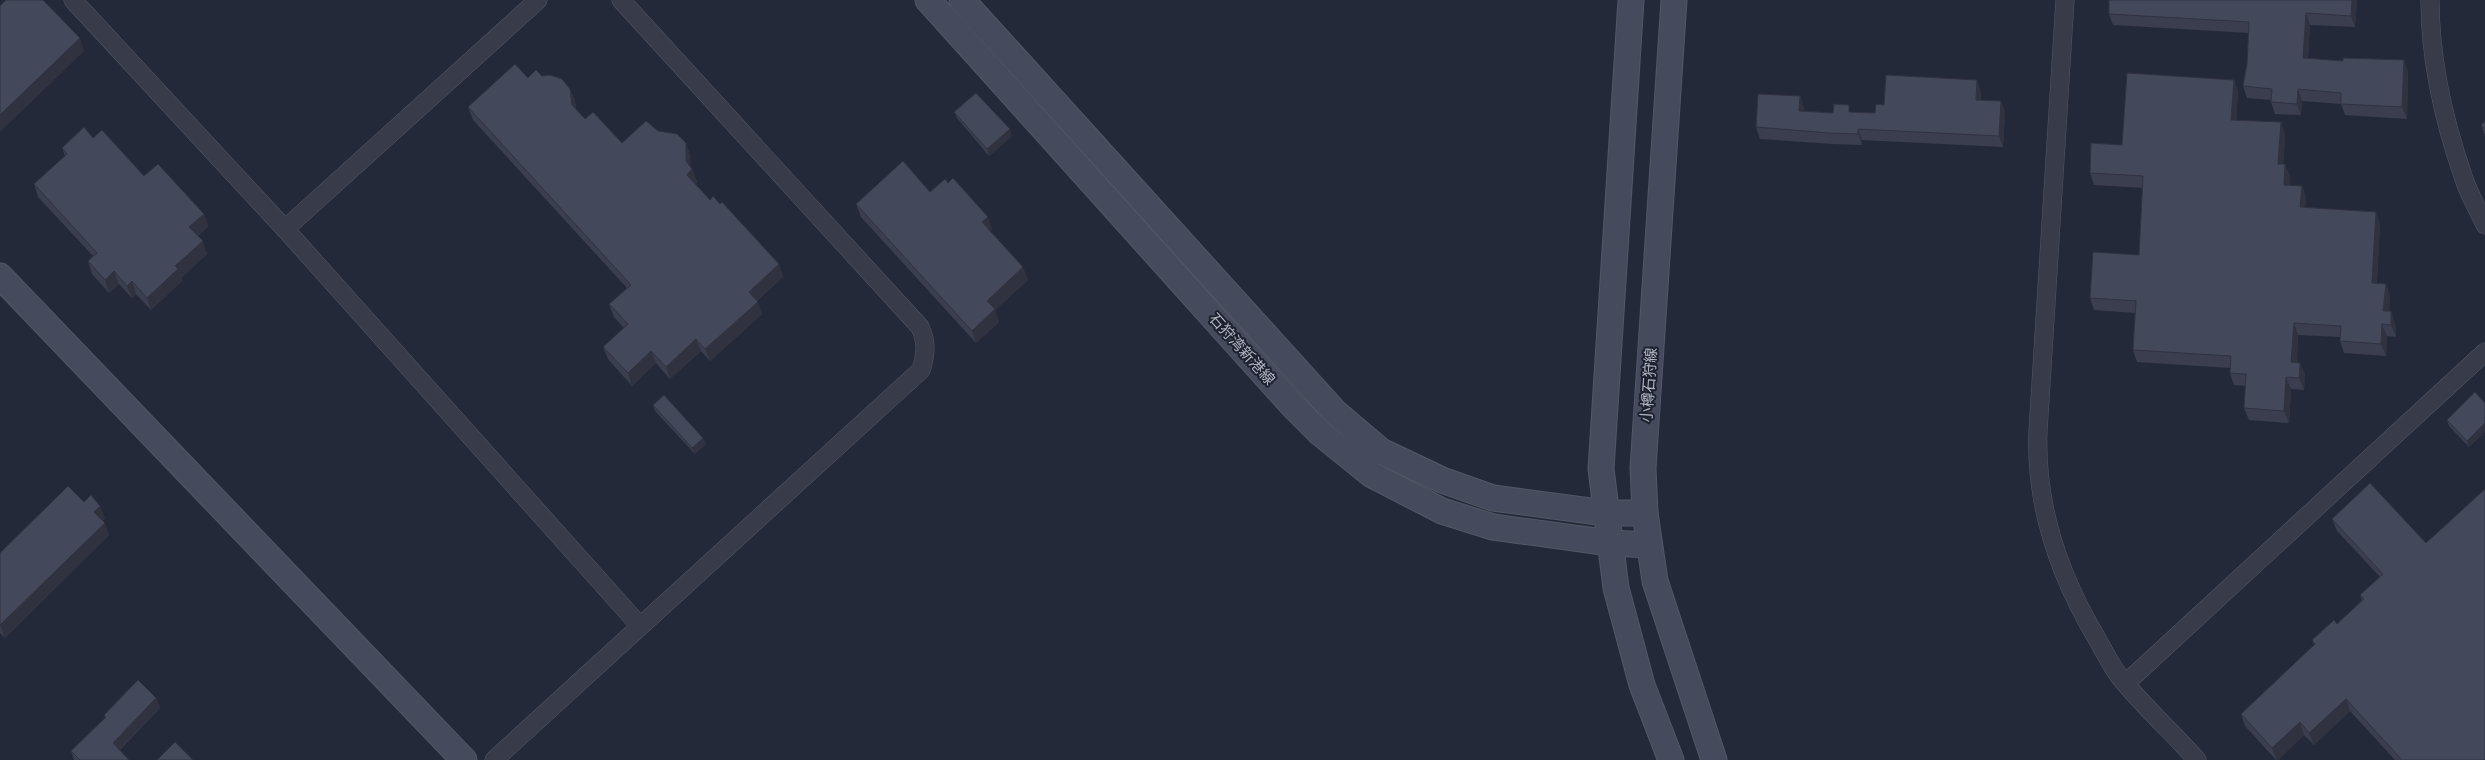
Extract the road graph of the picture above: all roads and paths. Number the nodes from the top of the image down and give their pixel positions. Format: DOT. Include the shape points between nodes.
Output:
graph roads {
  1 [pos="73,0"];
  2 [pos="538,0"];
  3 [pos="621,0"];
  4 [pos="928,0"];
  5 [pos="962,0"];
  6 [pos="1632,0"];
  7 [pos="1674,0"];
  8 [pos="2065,0"];
  9 [pos="2430,0"];
  10 [pos="2485,225"];
  11 [pos="285,229"];
  12 [pos="0,276"];
  13 [pos="2485,352"];
  14 [pos="1605,513"];
  15 [pos="1644,513"];
  16 [pos="1610,543"];
  17 [pos="1649,545"];
  18 [pos="640,626"];
  19 [pos="2126,683"];
  20 [pos="464,760"];
  21 [pos="494,760"];
  22 [pos="1671,760"];
  23 [pos="1714,760"];
  24 [pos="2197,760"];
  1 -- 11 [label="street"];
  2 -- 11 [label="street"];
  3 -- 18 [label="street" via="920,327 926,347 921,370"];
  4 -- 16 [label="main road, 石狩湾新港線" via="1292,405 1320,433 1372,475 1442,511 1493,526"];
  5 -- 14 [label="main road, 石狩湾新港線" via="1335,412 1381,450 1442,480 1493,498"];
  6 -- 14 [label="main road" via="1601,469"];
  7 -- 15 [label="main road, 小樽石狩線" via="1643,468"];
  8 -- 19 [label="street" via="2037,461 2046,523 2055,553 2083,615"];
  9 -- 10 [label="street" via="2446,118 2463,178"];
  11 -- 18 [label="street"];
  12 -- 20 [label="main road"];
  13 -- 19 [label="street"];
  14 -- 15 [label="main road, 石狩湾新港線"];
  14 -- 16 [label="main road"];
  15 -- 17 [label="main road, 小樽石狩線"];
  16 -- 17 [label="main road, 石狩湾新港線"];
  16 -- 22 [label="main road" via="1616,588 1642,685"];
  17 -- 23 [label="main road, 小樽石狩線" via="1655,581"];
  18 -- 21 [label="street"];
  19 -- 24 [label="street"];
}
